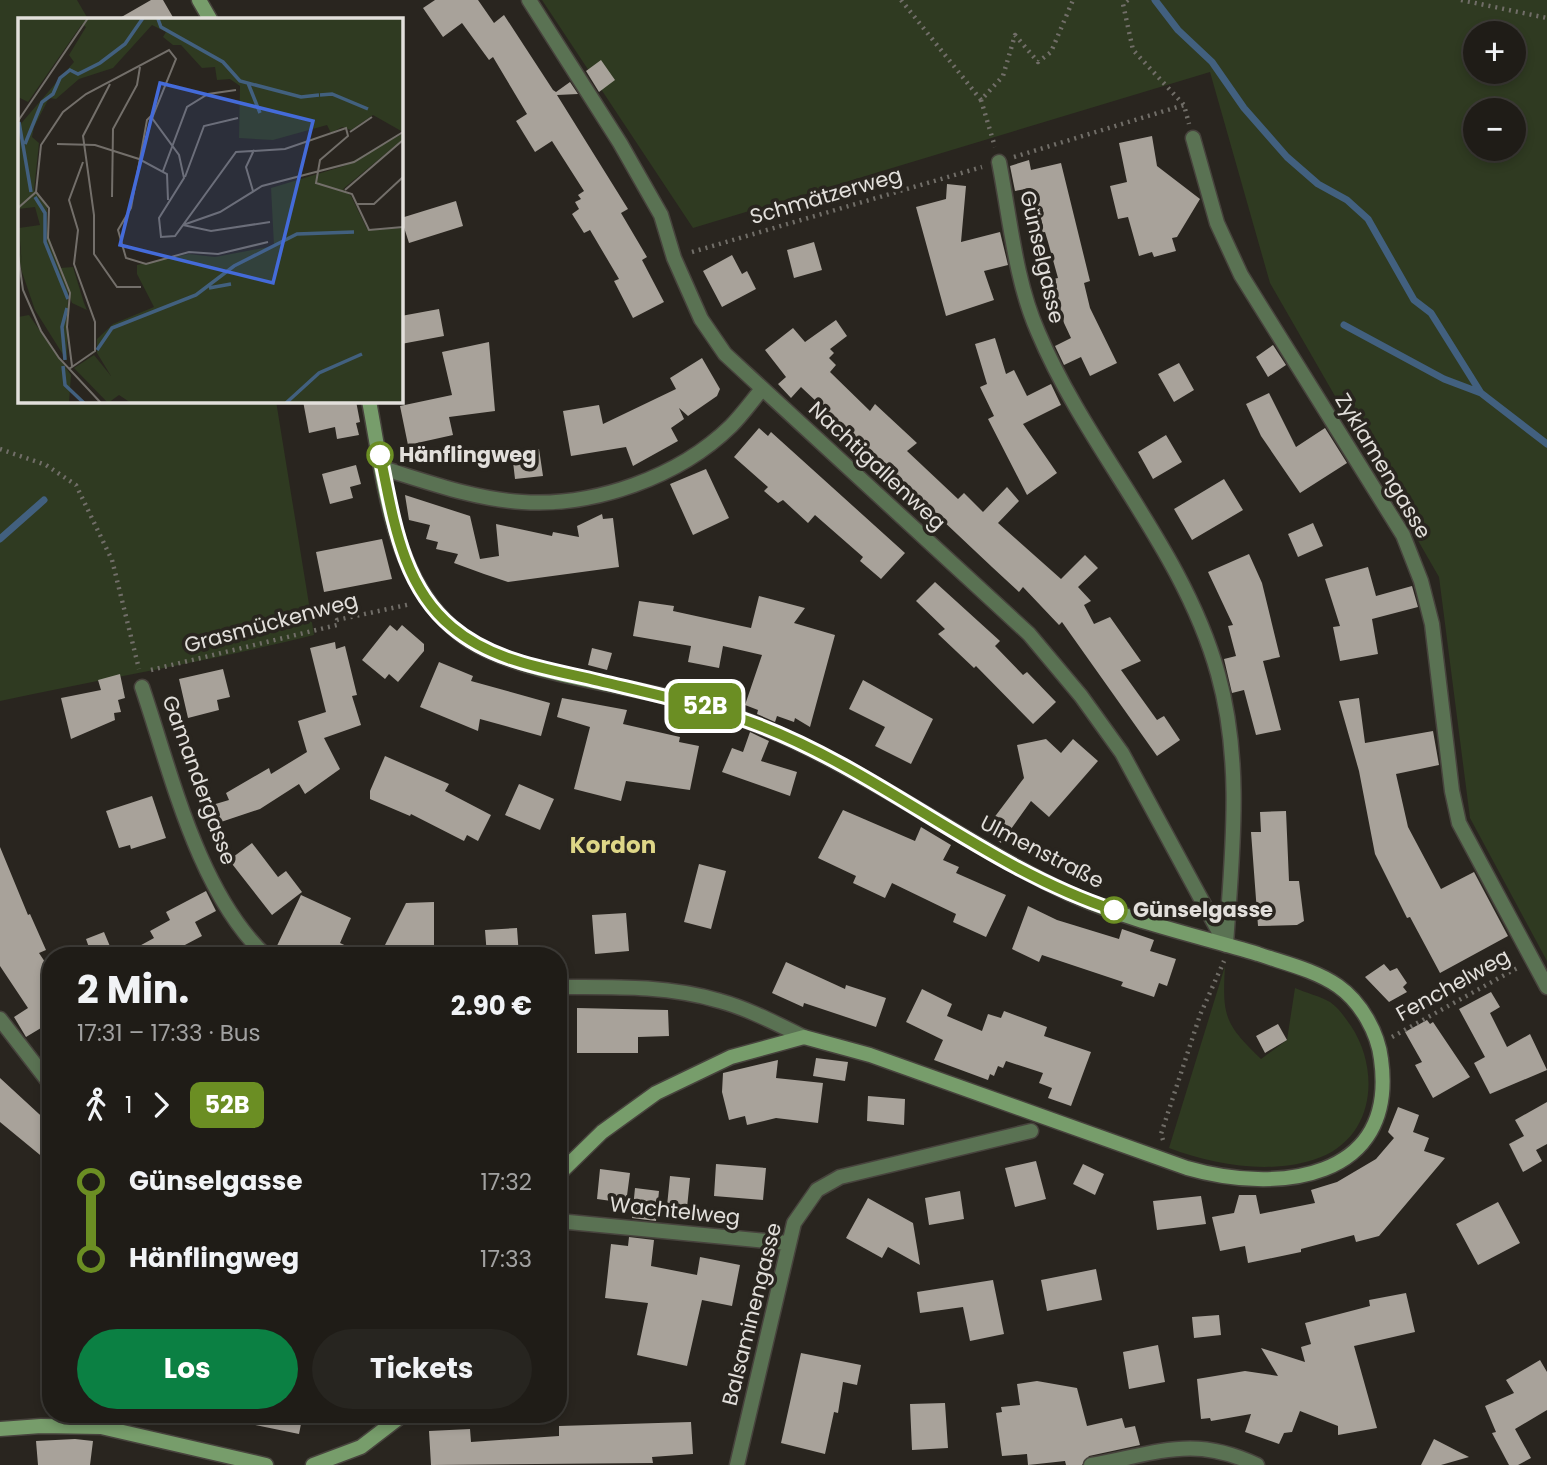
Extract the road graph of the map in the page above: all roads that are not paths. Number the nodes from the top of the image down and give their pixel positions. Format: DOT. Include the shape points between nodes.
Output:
graph roads {
  1 [pos="199,0"];
  2 [pos="529,0"];
  3 [pos="209,18"];
  4 [pos="1193,138"];
  5 [pos="999,162"];
  6 [pos="762,389"];
  7 [pos="369,402"];
  8 [pos="382,468"];
  9 [pos="141,680"];
  10 [pos="1228,946"];
  11 [pos="258,947"];
  12 [pos="567,987"];
  13 [pos="1547,987"];
  14 [pos="0,1019"];
  15 [pos="804,1037"];
  16 [pos="42,1073"];
  17 [pos="1031,1131"];
  18 [pos="567,1166"];
  19 [pos="567,1222"];
  20 [pos="788,1243"];
  21 [pos="392,1423"];
  22 [pos="0,1429"];
  23 [pos="266,1465"];
  24 [pos="313,1465"];
  25 [pos="737,1465"];
  26 [pos="1091,1465"];
  27 [pos="1256,1465"];
  1 -- 3 [label="street"];
  2 -- 6 [label="street, Nachtigallenweg" via="661,215 701,319 725,354"];
  4 -- 13 [label="street, Zyklamengasse" via="1217,223 1241,275 1403,535 1414,560 1432,624 1454,806 1468,841"];
  5 -- 10 [label="street, Günselgasse" via="1025,293 1037,330 1084,422 1176,573 1218,674 1234,776"];
  6 -- 8 [label="street" via="732,425 670,469 635,484 561,503 459,492"];
  6 -- 10 [label="street, Nachtigallenweg" via="1029,634 1081,696 1134,773"];
  7 -- 8 [label="street, Ulmenstraße"];
  8 -- 10 [label="street, Ulmenstraße" via="413,577 437,611 471,642 519,663 704,706 758,725 849,767 1071,894"];
  9 -- 11 [label="street, Gamandergasse" via="196,842 226,903"];
  10 -- 15 [label="street, Ulmenstraße" via="1290,964 1340,987 1363,1012 1379,1044 1384,1083 1381,1112 1356,1152 1334,1165 1285,1178 1252,1181 1216,1176 882,1059"];
  12 -- 15 [label="street" via="634,987 691,994 721,1001"];
  14 -- 16 [label="street"];
  15 -- 18 [label="street" via="731,1057 656,1093 602,1132"];
  17 -- 20 [label="street, Balsaminengasse" via="840,1177 817,1190 806,1203"];
  19 -- 20 [label="street, Wachtelweg"];
  20 -- 25 [label="street, Balsaminengasse"];
  21 -- 24 [label="street" via="361,1447"];
  22 -- 23 [label="street" via="101,1427"];
  26 -- 27 [label="street" via="1193,1447 1216,1449"];
}
